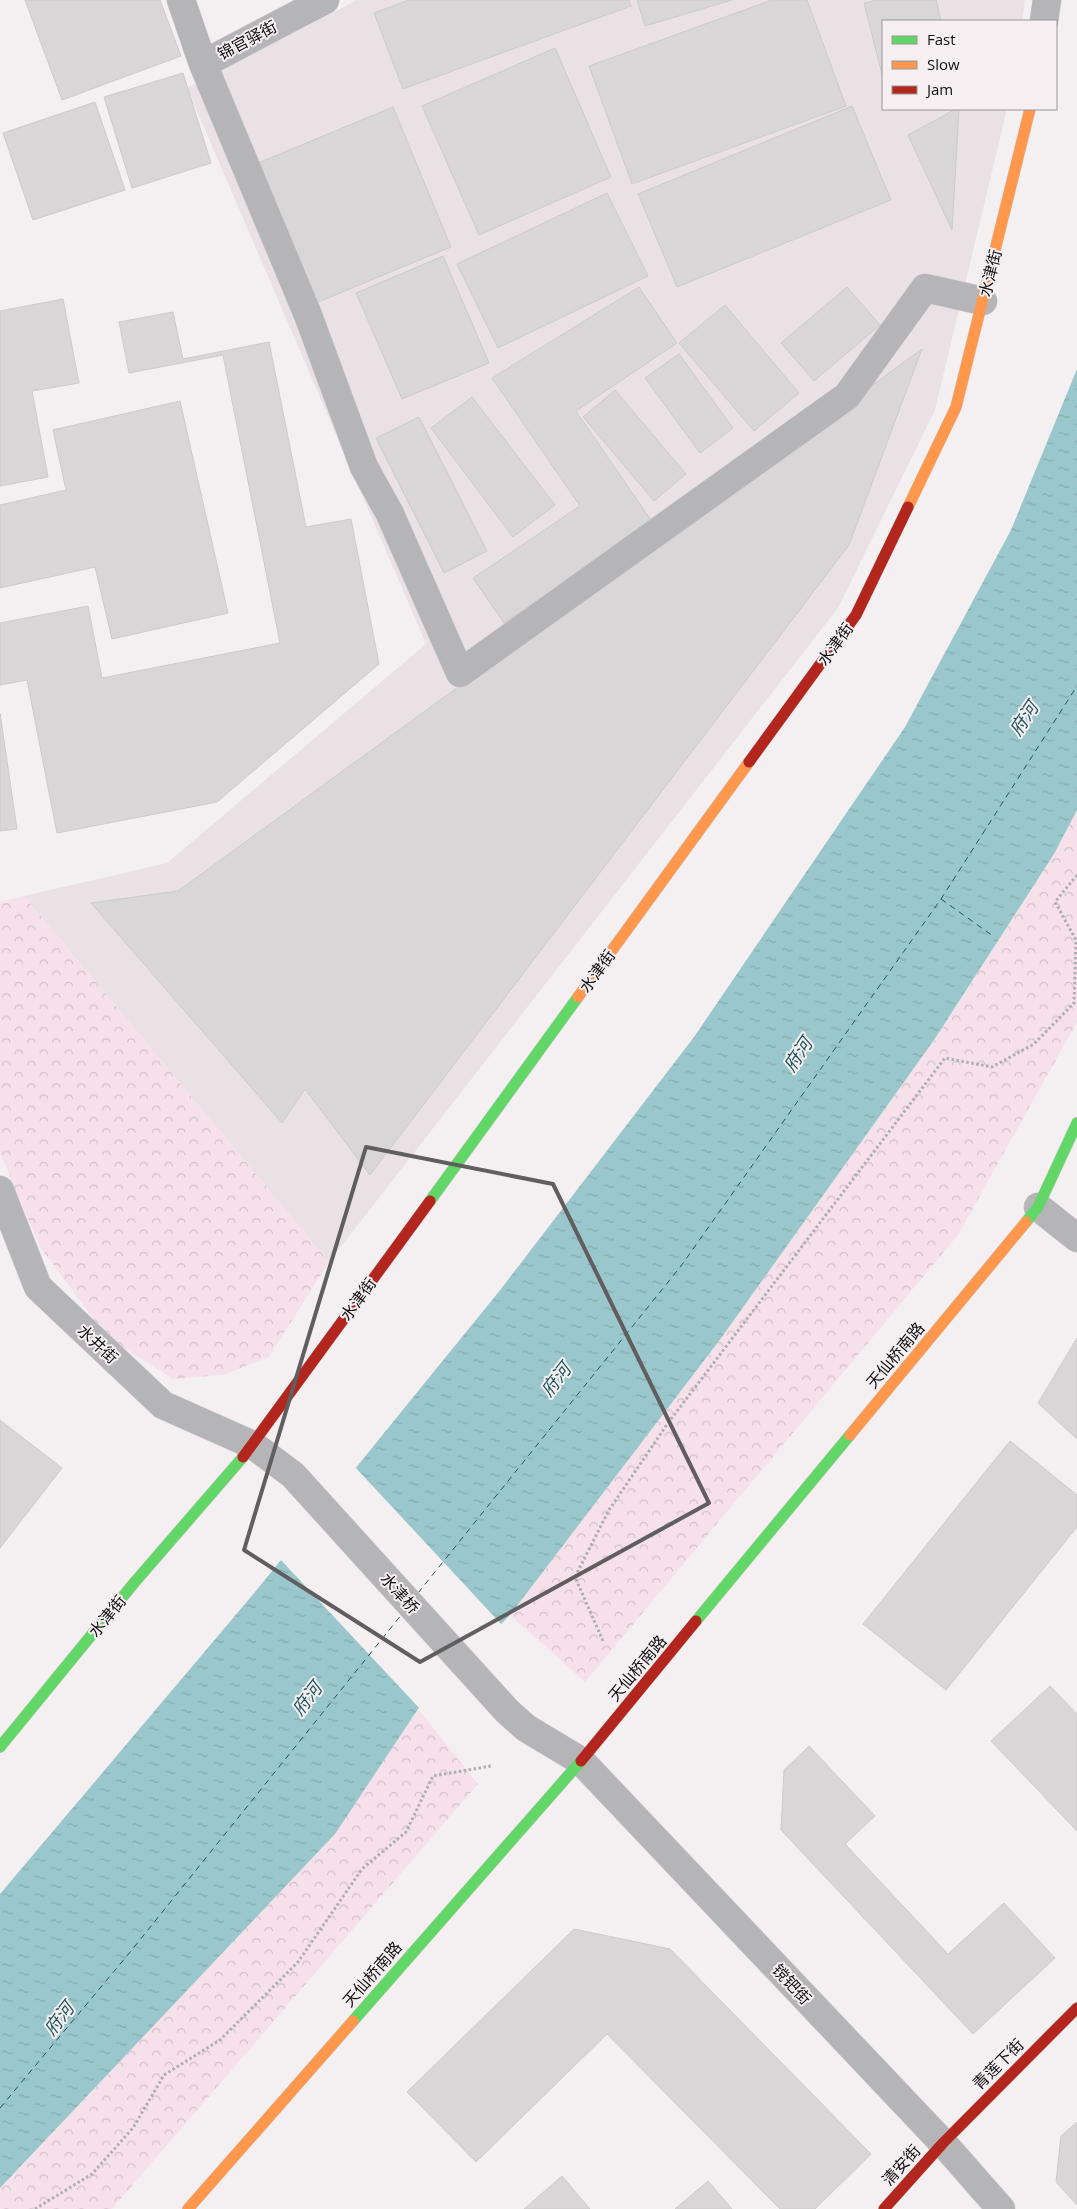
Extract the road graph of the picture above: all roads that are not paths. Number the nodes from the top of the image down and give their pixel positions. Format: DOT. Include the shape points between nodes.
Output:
graph roads {
  1 [pos="181,0"];
  2 [pos="325,0"];
  3 [pos="1048,0"];
  4 [pos="1044,20"];
  5 [pos="203,64"];
  6 [pos="1030,110"];
  7 [pos="983,301"];
  8 [pos="1077,1123"];
  9 [pos="0,1190"];
  10 [pos="1038,1207"];
  11 [pos="1077,1238"];
  12 [pos="252,1444"];
  13 [pos="293,1475"];
  14 [pos="0,1747"];
  15 [pos="581,1761"];
  16 [pos="1077,2008"];
  17 [pos="942,2143"];
  18 [pos="188,2209"];
  19 [pos="884,2209"];
  20 [pos="1001,2209"];
  1 -- 5 [label="street, 锦官驿街"];
  2 -- 5 [label="street, 锦官驿街"];
  3 -- 4 [label="street"];
  5 -- 7 [label="street" via="308,315 364,467 390,514 460,673 847,396 925,288"];
  6 -- 7 [label="street, 水津街"];
  7 -- 12 [label="street, 水津街" via="956,407 856,615"];
  8 -- 10 [label="street, 天仙桥南路"];
  9 -- 12 [label="street, 水井街" via="38,1287 163,1405"];
  10 -- 11 [label="street"];
  10 -- 15 [label="street, 天仙桥南路"];
  12 -- 13 [label="street, 水井街"];
  12 -- 14 [label="street, 水津街"];
  13 -- 15 [label="street, 水津桥" via="507,1711 526,1728"];
  15 -- 17 [label="street, 镋钯街"];
  15 -- 18 [label="street, 天仙桥南路"];
  16 -- 17 [label="street, 青莲下街"];
  17 -- 19 [label="street, 清安街"];
  17 -- 20 [label="street, 镋钯街"];
}
